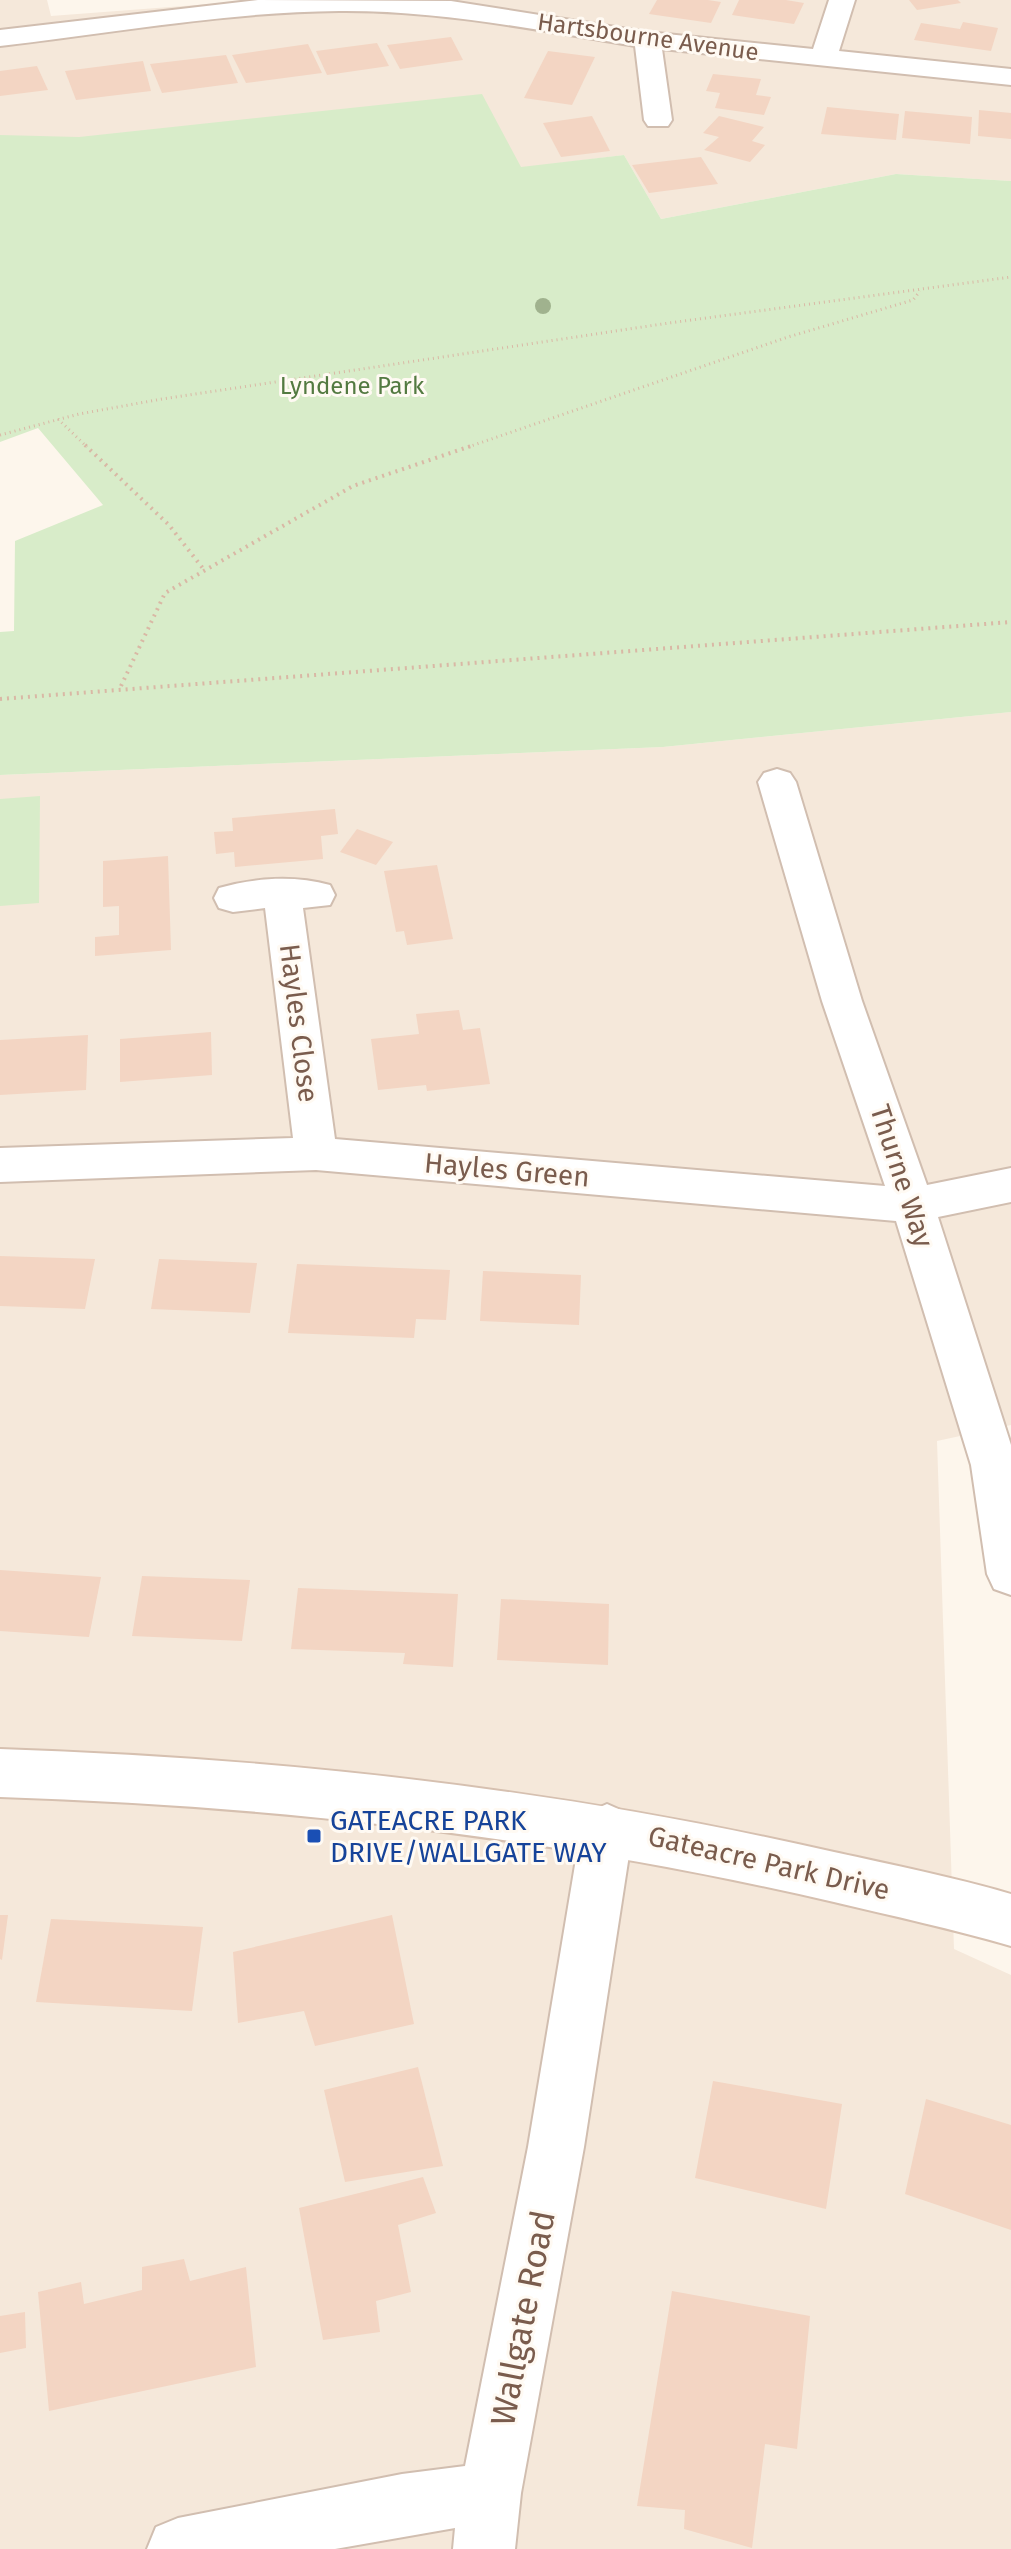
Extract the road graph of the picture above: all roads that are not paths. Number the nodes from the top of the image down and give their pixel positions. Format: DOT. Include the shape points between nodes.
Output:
graph roads {
  1 [pos="79,0"];
  2 [pos="842,0"];
  3 [pos="342,1"];
  4 [pos="88,26"];
  5 [pos="0,38"];
  6 [pos="647,40"];
  7 [pos="823,59"];
  8 [pos="1011,77"];
  9 [pos="658,120"];
  10 [pos="777,782"];
  11 [pos="233,898"];
  12 [pos="316,1154"];
  13 [pos="0,1165"];
  14 [pos="1011,1185"];
  15 [pos="913,1205"];
  16 [pos="1011,1574"];
  17 [pos="0,1773"];
  18 [pos="607,1829"];
  19 [pos="1008,1913"];
  20 [pos="487,2521"];
  21 [pos="178,2549"];
  1 -- 4 [label="street"];
  2 -- 7 [label="street"];
  3 -- 4 [label="street, Hartsbourne Avenue"];
  3 -- 6 [label="street, Hartsbourne Avenue" via="451,9"];
  4 -- 5 [label="street, Hartsbourne Avenue"];
  6 -- 7 [label="street, Hartsbourne Avenue"];
  6 -- 9 [label="street"];
  7 -- 8 [label="street, Hartsbourne Avenue"];
  10 -- 15 [label="street, Thurne Way" via="842,1001"];
  11 -- 12 [label="street, Hayles Close" via="299,894"];
  12 -- 13 [label="street, Hayles Green"];
  12 -- 15 [label="street, Hayles Green"];
  14 -- 15 [label="street, Hayles Green"];
  15 -- 16 [label="street, Thurne Way" via="994,1465"];
  17 -- 18 [label="street, Gateacre Park Drive" via="321,1790 471,1806"];
  18 -- 19 [label="street, Gateacre Park Drive" via="720,1848"];
  18 -- 20 [label="street, Wallgate Road" via="556,2147"];
  20 -- 21 [label="street, Wallgate Road" via="402,2505"];
}
